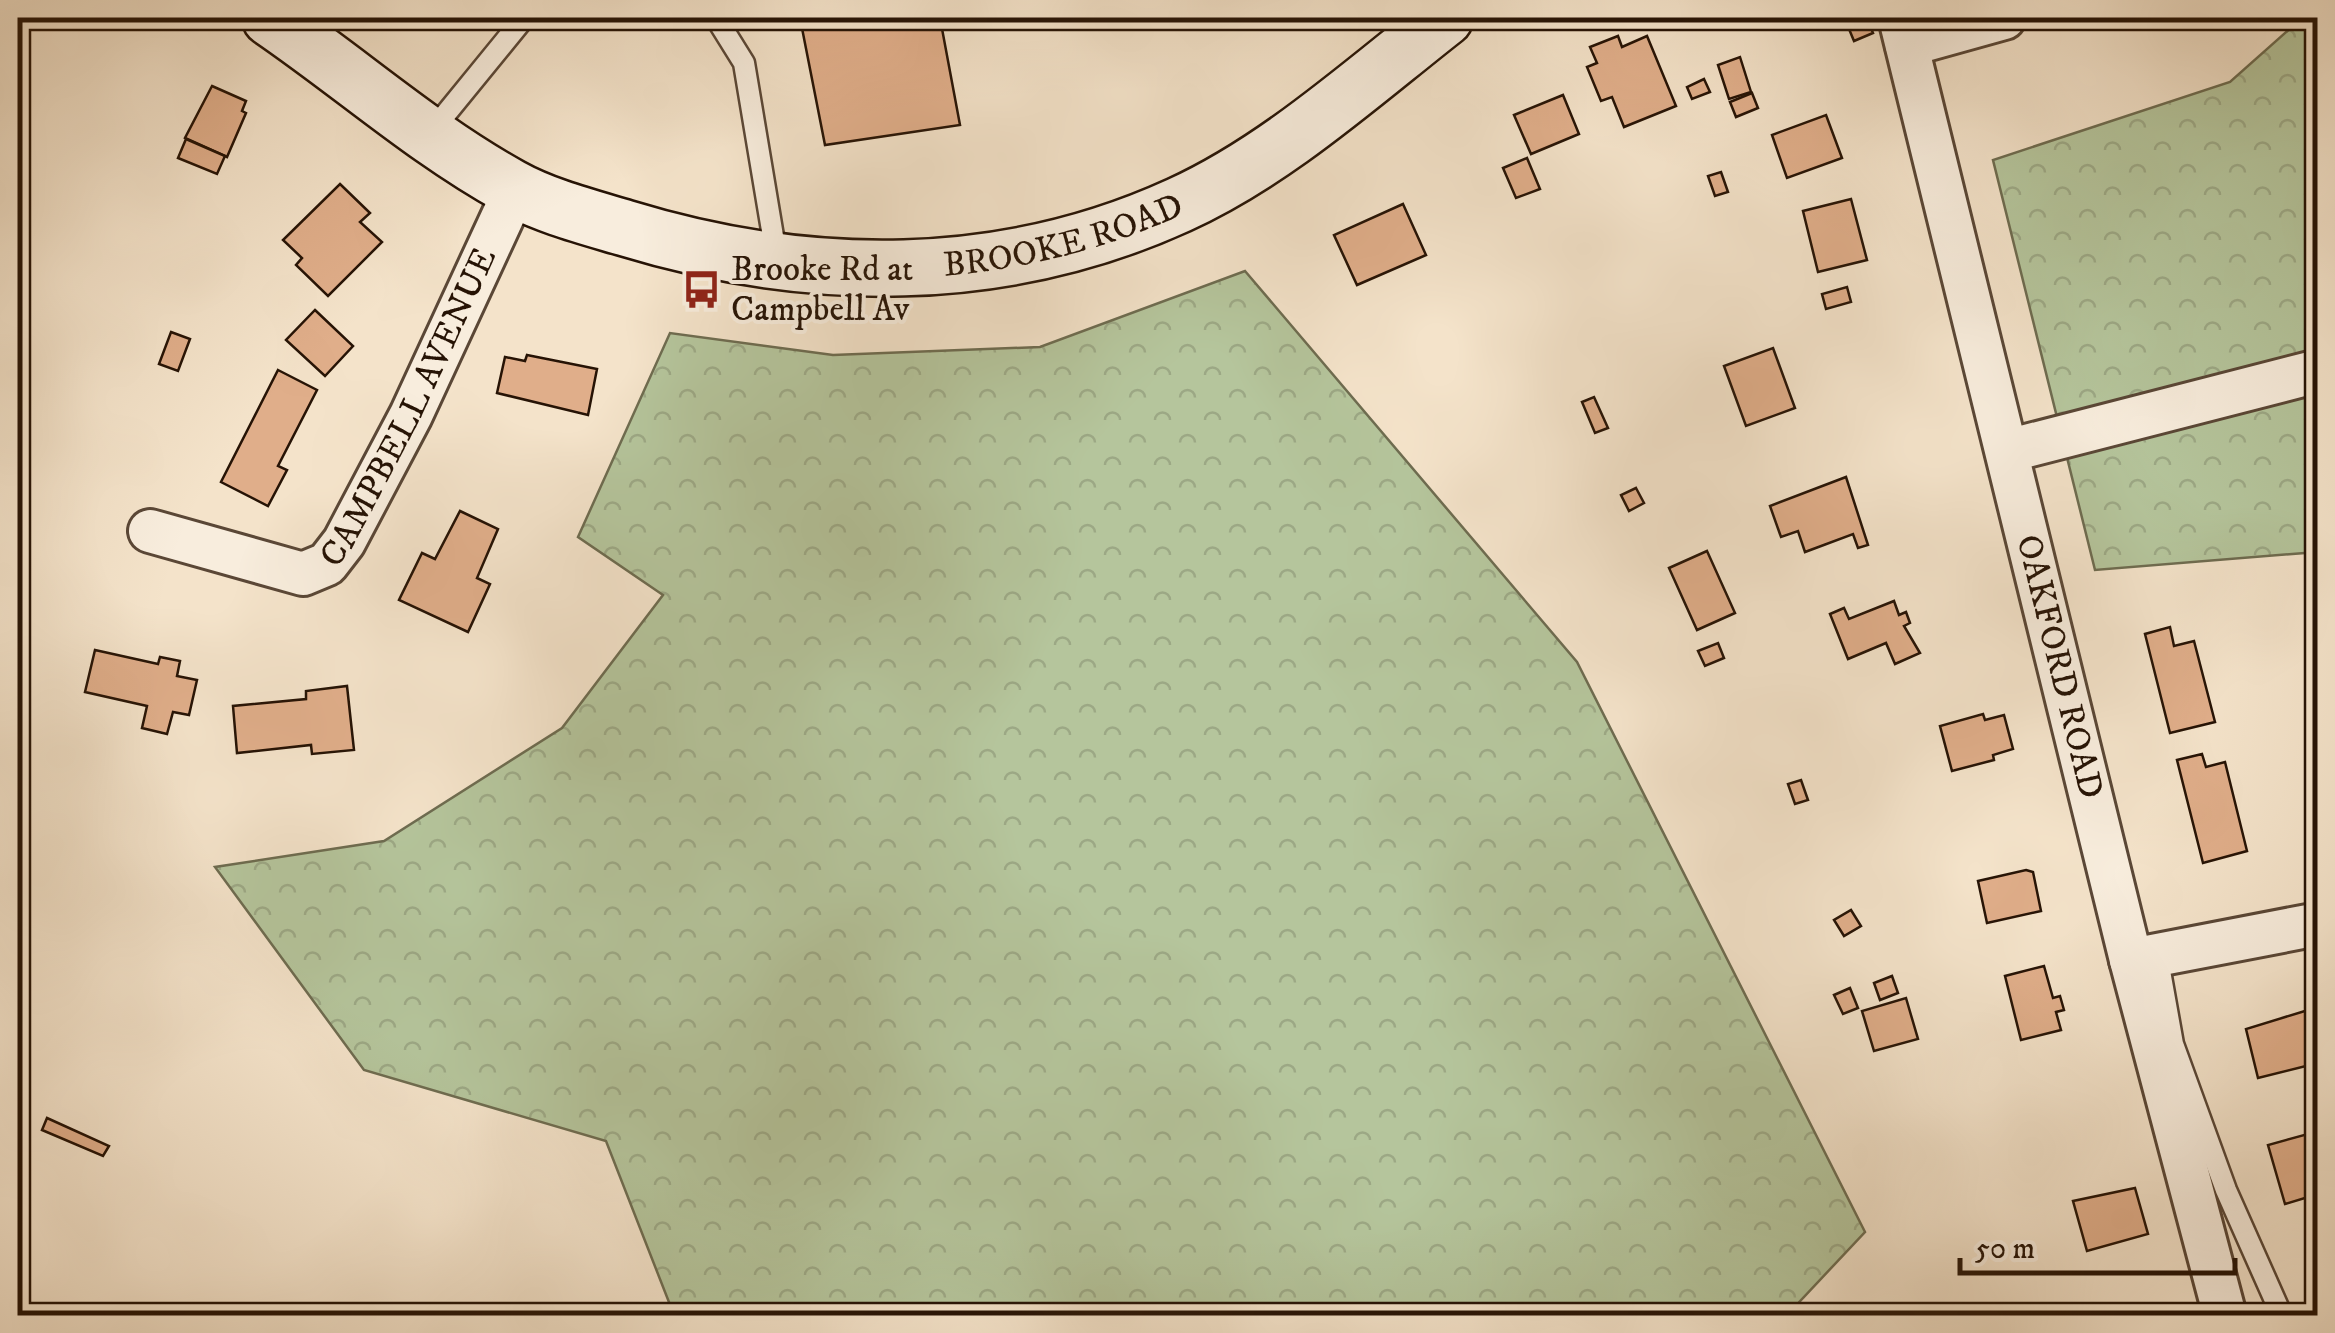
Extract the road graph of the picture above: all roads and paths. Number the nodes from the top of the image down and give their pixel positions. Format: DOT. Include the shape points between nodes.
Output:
graph roads {
  1 [pos="270,18"];
  2 [pos="524,18"];
  3 [pos="716,18"];
  4 [pos="1445,18"];
  5 [pos="2004,18"];
  6 [pos="1903,32"];
  7 [pos="426,137"];
  8 [pos="515,190"];
  9 [pos="778,263"];
  10 [pos="2318,371"];
  11 [pos="2007,451"];
  12 [pos="150,530"];
  13 [pos="2318,924"];
  14 [pos="2144,957"];
  15 [pos="2225,1316"];
  16 [pos="2282,1316"];
  1 -- 7 [label="street, BROOKE ROAD"];
  2 -- 7 [label="lane"];
  3 -- 9 [label="lane" via="744,63"];
  4 -- 9 [label="street, BROOKE ROAD" via="1234,174 1181,205 1121,228 1034,254 941,268 873,272"];
  5 -- 6 [label="street"];
  6 -- 11 [label="street, OAKFORD ROAD"];
  7 -- 8 [label="street, BROOKE ROAD"];
  8 -- 9 [label="street, BROOKE ROAD" via="678,245"];
  8 -- 12 [label="street, CAMPBELL AVENUE" via="411,414 327,564 303,574"];
  10 -- 11 [label="street"];
  11 -- 14 [label="street, OAKFORD ROAD"];
  13 -- 14 [label="street"];
  14 -- 15 [label="street, OAKFORD ROAD"];
  14 -- 16 [label="lane" via="2226,1190"];
}
